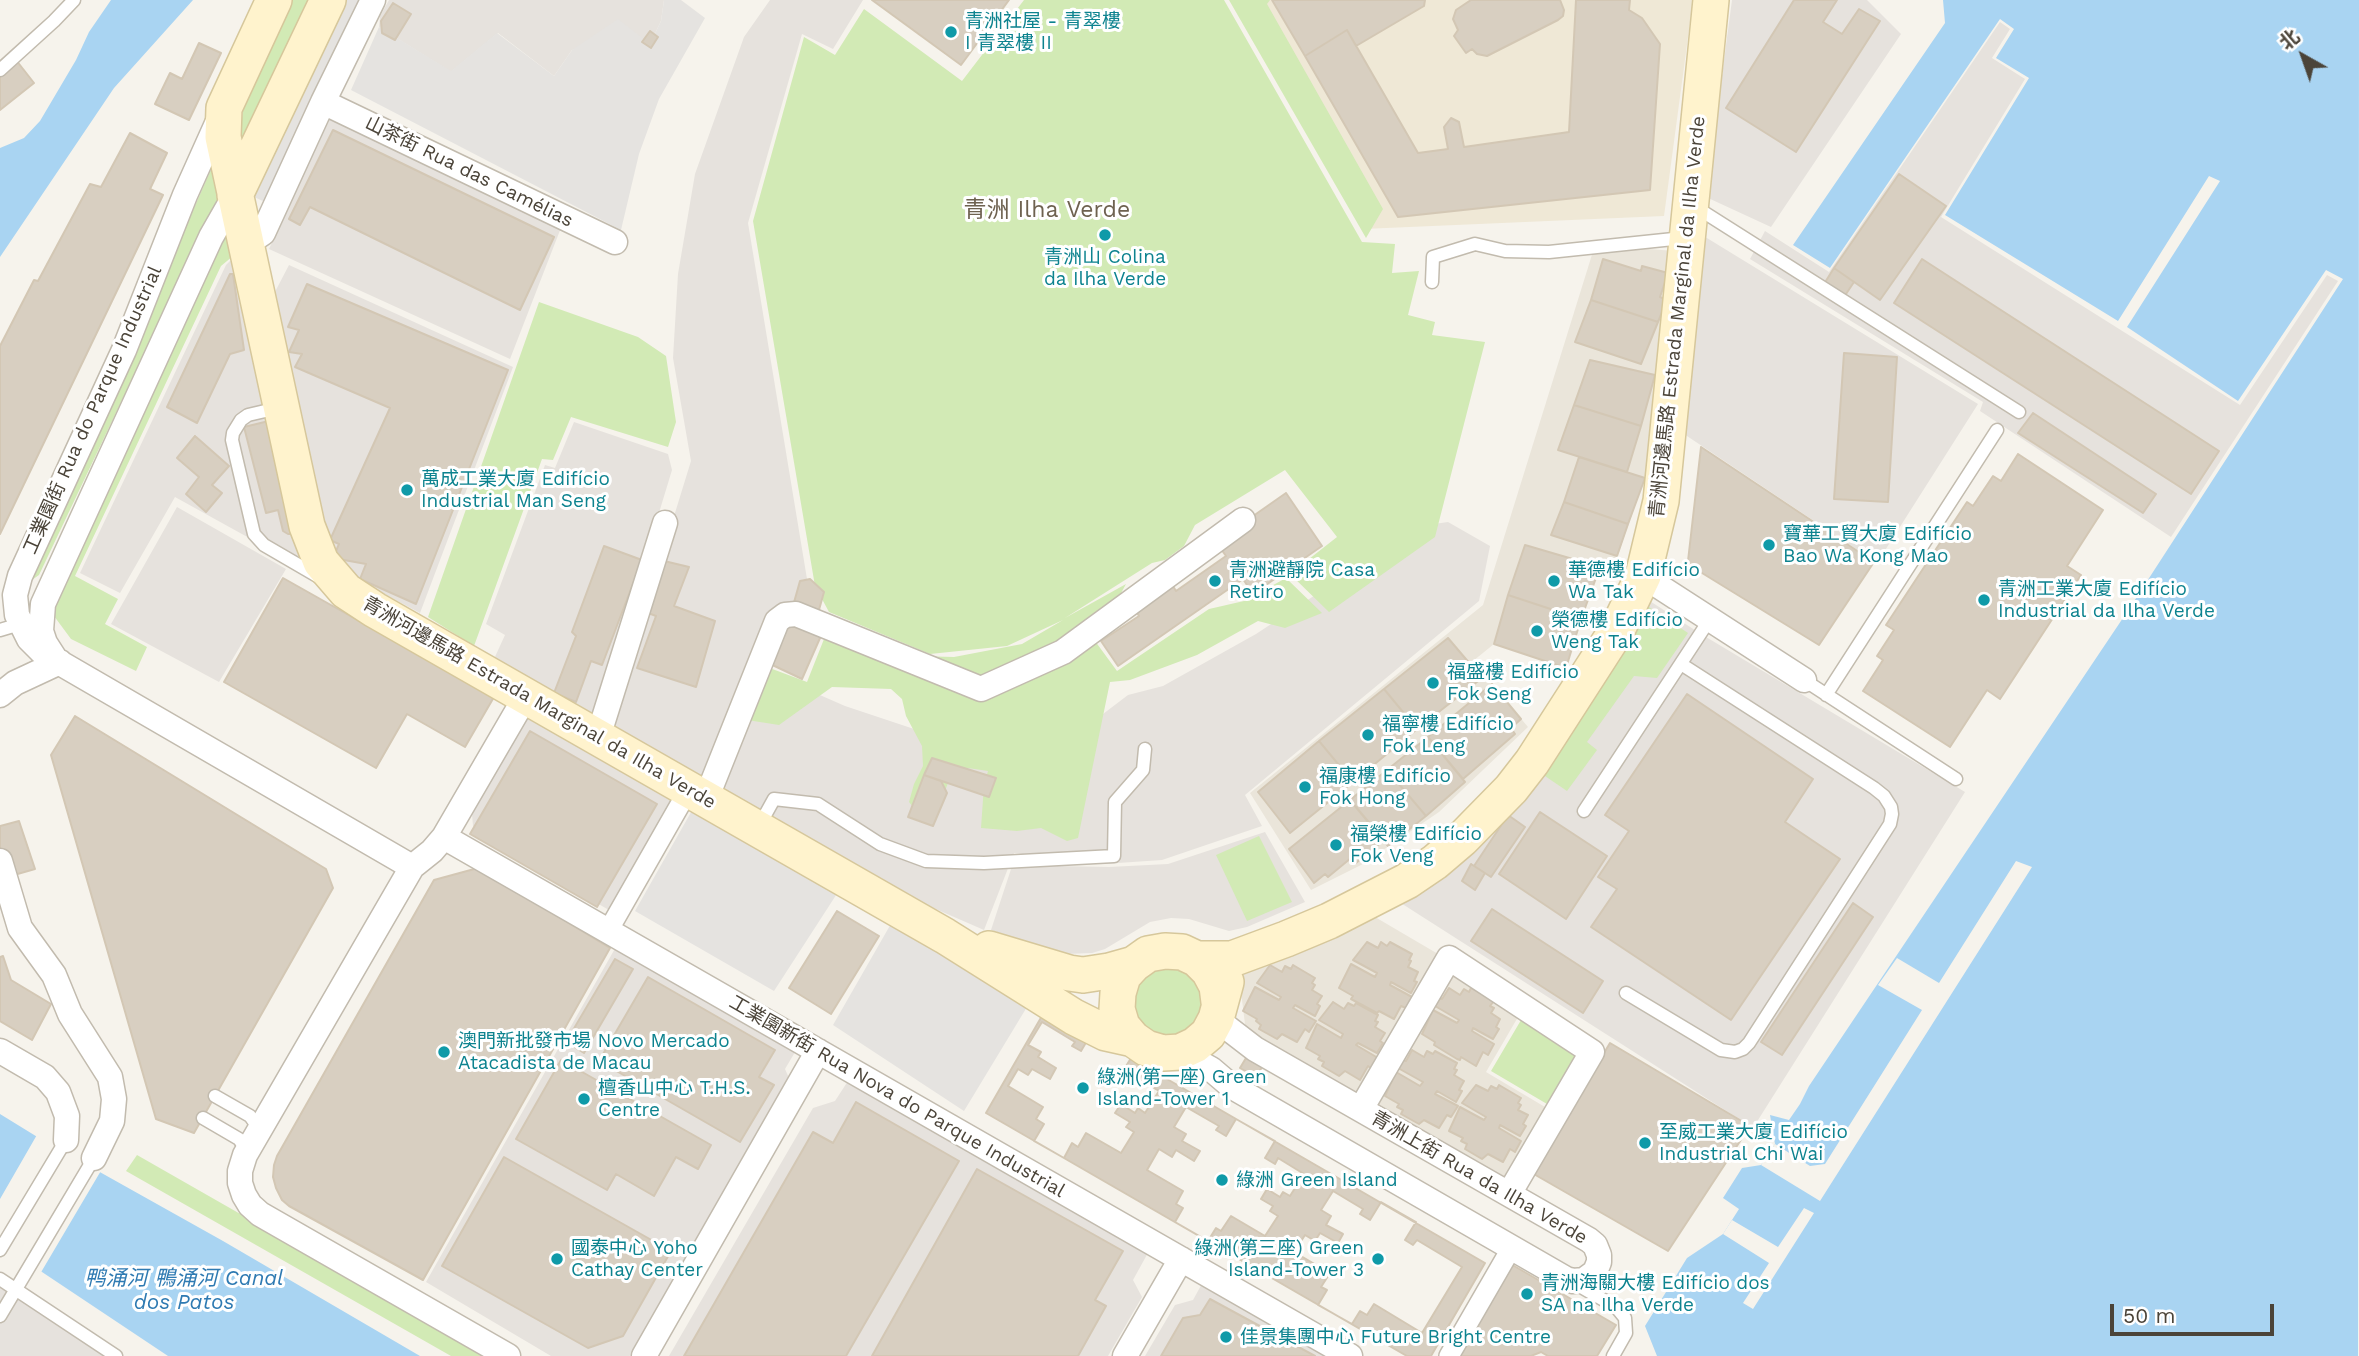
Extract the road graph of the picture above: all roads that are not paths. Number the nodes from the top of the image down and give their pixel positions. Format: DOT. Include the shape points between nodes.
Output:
graph roads {
  1 [pos="74,0"];
  2 [pos="274,0"];
  3 [pos="328,0"];
  4 [pos="373,0"];
  5 [pos="1707,10"];
  6 [pos="0,70"];
  7 [pos="323,102"];
  8 [pos="224,108"];
  9 [pos="235,195"];
  10 [pos="1689,221"];
  11 [pos="245,240"];
  12 [pos="615,242"];
  13 [pos="1432,282"];
  14 [pos="282,407"];
  15 [pos="2019,412"];
  16 [pos="1997,430"];
  17 [pos="1243,520"];
  18 [pos="665,523"];
  19 [pos="1643,576"];
  20 [pos="346,591"];
  21 [pos="15,618"];
  22 [pos="1710,619"];
  23 [pos="60,662"];
  24 [pos="1681,664"];
  25 [pos="1804,680"];
  26 [pos="0,695"];
  27 [pos="1826,695"];
  28 [pos="526,696"];
  29 [pos="598,737"];
  30 [pos="1145,749"];
  31 [pos="1955,779"];
  32 [pos="698,794"];
  33 [pos="1584,811"];
  34 [pos="757,829"];
  35 [pos="444,837"];
  36 [pos="0,861"];
  37 [pos="412,867"];
  38 [pos="608,931"];
  39 [pos="945,936"];
  40 [pos="1252,953"];
  41 [pos="1197,959"];
  42 [pos="1134,964"];
  43 [pos="1626,993"];
  44 [pos="1218,1011"];
  45 [pos="1133,1039"];
  46 [pos="0,1051"];
  47 [pos="818,1051"];
  48 [pos="1180,1052"];
  49 [pos="215,1096"];
  50 [pos="1361,1110"];
  51 [pos="203,1118"];
  52 [pos="254,1130"];
  53 [pos="66,1140"];
  54 [pos="94,1158"];
  55 [pos="1509,1194"];
  56 [pos="1511,1247"];
  57 [pos="0,1250"];
  58 [pos="1181,1259"];
  59 [pos="1595,1272"];
  60 [pos="0,1279"];
  61 [pos="1566,1279"];
  62 [pos="18,1286"];
  63 [pos="1603,1300"];
  64 [pos="0,1316"];
  65 [pos="116,1356"];
  66 [pos="508,1356"];
  67 [pos="644,1356"];
  68 [pos="1125,1356"];
  69 [pos="1350,1356"];
  70 [pos="1449,1356"];
  71 [pos="1613,1356"];
  1 -- 6 [label="lane"];
  2 -- 8 [label="main road, 青洲河邊馬路 Estrada Marginal da Ilha Verde"];
  3 -- 9 [label="main road"];
  4 -- 7 [label="street"];
  5 -- 10 [label="main road, 青洲河邊馬路 Estrada Marginal da Ilha Verde"];
  7 -- 11 [label="street" via="263,233"];
  7 -- 12 [label="street, 山茶街 Rua das Camélias"];
  8 -- 9 [label="main road, 青洲河邊馬路 Estrada Marginal da Ilha Verde" via="223,138"];
  8 -- 21 [label="street, 工業園街 Rua do Parque Industrial" via="124,350 19,576"];
  9 -- 11 [label="main road, 青洲河邊馬路 Estrada Marginal da Ilha Verde"];
  9 -- 21 [label="street, 工業園街 Rua do Parque Industrial"];
  10 -- 13 [label="lane" via="1549,253 1475,244 1433,257"];
  10 -- 15 [label="lane"];
  10 -- 19 [label="main road, 青洲河邊馬路 Estrada Marginal da Ilha Verde" via="1661,501"];
  11 -- 14 [label="main road, 青洲河邊馬路 Estrada Marginal da Ilha Verde"];
  14 -- 20 [label="main road, 青洲河邊馬路 Estrada Marginal da Ilha Verde" via="307,526 321,562"];
  14 -- 20 [label="lane" via="248,415 233,433 254,534 264,545"];
  16 -- 27 [label="lane"];
  17 -- 32 [label="street" via="1063,652 981,689 796,614 785,615 777,621"];
  18 -- 29 [label="street"];
  19 -- 22 [label="street"];
  19 -- 40 [label="main road, 青洲河邊馬路 Estrada Marginal da Ilha Verde" via="1616,630 1515,792 1411,884"];
  20 -- 28 [label="main road, 青洲河邊馬路 Estrada Marginal da Ilha Verde"];
  21 -- 23 [label="street" via="38,649"];
  22 -- 24 [label="lane"];
  22 -- 25 [label="street"];
  23 -- 26 [label="street" via="15,682"];
  23 -- 37 [label="street"];
  24 -- 33 [label="lane"];
  24 -- 43 [label="lane" via="1874,788 1891,807 1890,824 1743,1049 1721,1049"];
  25 -- 27 [label="lane"];
  27 -- 31 [label="lane"];
  28 -- 29 [label="main road, 青洲河邊馬路 Estrada Marginal da Ilha Verde"];
  28 -- 35 [label="street"];
  29 -- 32 [label="main road, 青洲河邊馬路 Estrada Marginal da Ilha Verde"];
  30 -- 34 [label="lane" via="1143,770 1115,802 1114,856 984,863 926,861 880,844 818,804 774,799"];
  32 -- 34 [label="main road, 青洲河邊馬路 Estrada Marginal da Ilha Verde"];
  32 -- 38 [label="street"];
  34 -- 39 [label="main road, 青洲河邊馬路 Estrada Marginal da Ilha Verde"];
  35 -- 37 [label="street"];
  35 -- 38 [label="street, 工業園新街 Rua Nova do Parque Industrial"];
  36 -- 54 [label="street" via="20,928 54,975 67,1009 110,1077 112,1121"];
  37 -- 52 [label="street"];
  38 -- 47 [label="street, 工業園新街 Rua Nova do Parque Industrial"];
  39 -- 42 [label="main road, 青洲河邊馬路 Estrada Marginal da Ilha Verde" via="1069,973 1083,975"];
  39 -- 45 [label="main road, 青洲河邊馬路 Estrada Marginal da Ilha Verde" via="1074,1017"];
  40 -- 41 [label="main road, 青洲河邊馬路 Estrada Marginal da Ilha Verde" via="1232,959"];
  40 -- 44 [label="main road, 青洲河邊馬路 Estrada Marginal da Ilha Verde" via="1226,981"];
  41 -- 42 [label="main road, 青洲河邊馬路 Estrada Marginal da Ilha Verde" via="1165,951 1148,954"];
  41 -- 44 [label="main road" via="1217,986"];
  42 -- 45 [label="main road" via="1123,976 1117,1010"];
  44 -- 48 [label="main road, 青洲河邊馬路 Estrada Marginal da Ilha Verde" via="1208,1034"];
  44 -- 50 [label="street, 青洲上街 Rua da Ilha Verde" via="1255,1048"];
  45 -- 48 [label="main road, 青洲河邊馬路 Estrada Marginal da Ilha Verde" via="1163,1053"];
  46 -- 53 [label="street" via="45,1077 58,1092 66,1110"];
  47 -- 58 [label="street, 工業園新街 Rua Nova do Parque Industrial"];
  47 -- 67 [label="street"];
  48 -- 56 [label="street"];
  49 -- 52 [label="lane"];
  50 -- 55 [label="street, 青洲上街 Rua da Ilha Verde"];
  50 -- 55 [label="street" via="1449,958 1592,1052"];
  51 -- 52 [label="lane"];
  52 -- 66 [label="street" via="240,1184 255,1210"];
  53 -- 57 [label="lane"];
  54 -- 62 [label="lane"];
  55 -- 59 [label="street, 青洲上街 Rua da Ilha Verde" via="1592,1242 1599,1255"];
  56 -- 61 [label="street"];
  56 -- 70 [label="street"];
  58 -- 68 [label="street"];
  58 -- 69 [label="street, 工業園新街 Rua Nova do Parque Industrial"];
  59 -- 61 [label="street, 青洲上街 Rua da Ilha Verde" via="1584,1280"];
  59 -- 63 [label="lane" via="1594,1288"];
  60 -- 62 [label="lane"];
  61 -- 63 [label="lane"];
  62 -- 64 [label="lane"];
  62 -- 65 [label="lane"];
  63 -- 71 [label="lane" via="1622,1312 1627,1325"];
}
